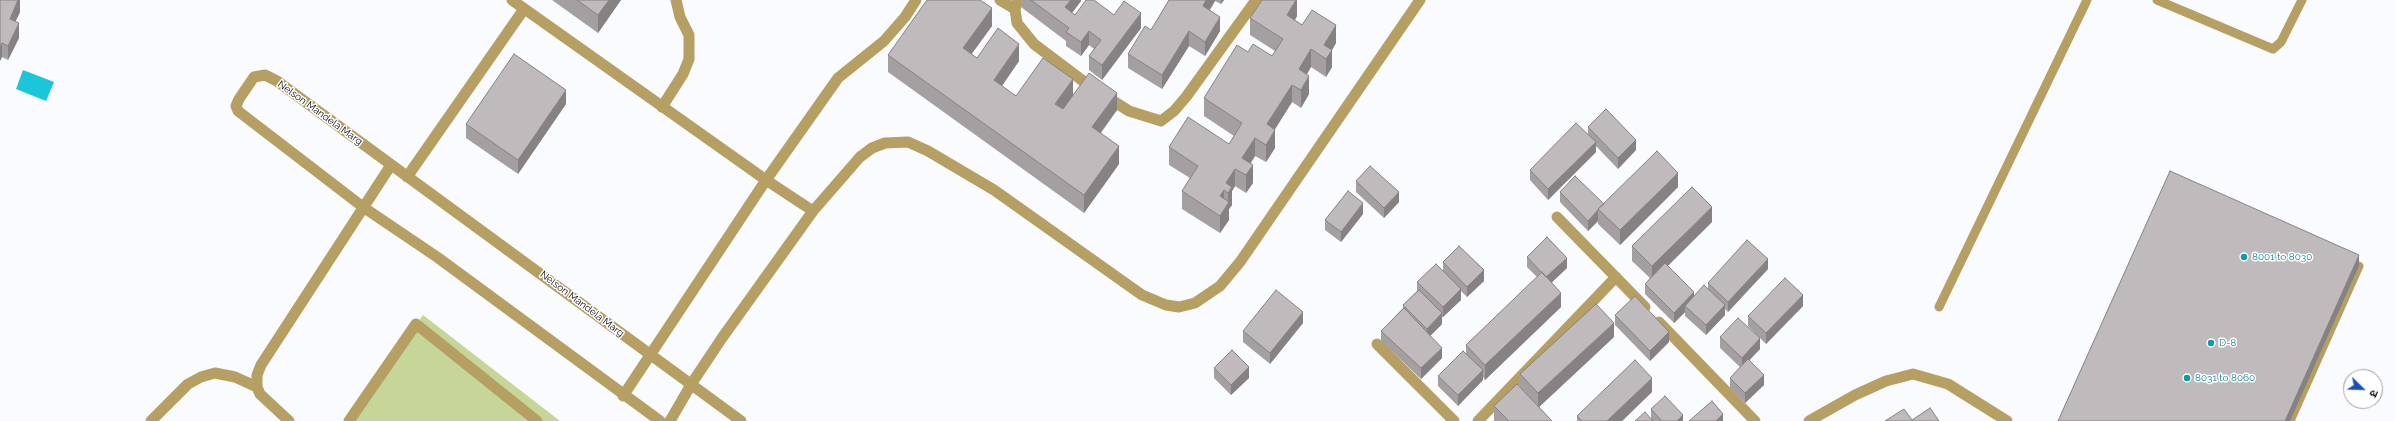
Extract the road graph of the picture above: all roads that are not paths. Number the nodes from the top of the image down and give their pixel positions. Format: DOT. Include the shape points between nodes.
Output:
graph roads {
  1 [pos="512,0"];
  2 [pos="676,0"];
  3 [pos="916,0"];
  4 [pos="1000,0"];
  5 [pos="1256,0"];
  6 [pos="1420,0"];
  7 [pos="2087,0"];
  8 [pos="2157,0"];
  9 [pos="2302,0"];
  10 [pos="1017,5"];
  11 [pos="524,9"];
  12 [pos="662,107"];
  13 [pos="391,165"];
  14 [pos="406,177"];
  15 [pos="766,180"];
  16 [pos="363,207"];
  17 [pos="813,212"];
  18 [pos="1557,217"];
  19 [pos="2359,266"];
  20 [pos="1616,277"];
  21 [pos="1939,307"];
  22 [pos="1377,344"];
  23 [pos="650,356"];
  24 [pos="692,383"];
  25 [pos="257,387"];
  26 [pos="623,396"];
  27 [pos="150,421"];
  28 [pos="290,421"];
  29 [pos="349,421"];
  30 [pos="537,421"];
  31 [pos="660,421"];
  32 [pos="670,421"];
  33 [pos="741,421"];
  34 [pos="1454,421"];
  35 [pos="1478,421"];
  36 [pos="1755,421"];
  37 [pos="1809,421"];
  38 [pos="2007,421"];
  39 [pos="2290,421"];
  1 -- 11 [label="street"];
  2 -- 12 [label="street" via="680,17 689,35 690,58"];
  3 -- 15 [label="street" via="884,41 838,78"];
  4 -- 10 [label="street"];
  5 -- 10 [label="street" via="1186,97 1161,121 1129,111 1062,65 1025,34 1017,23"];
  6 -- 17 [label="street" via="1240,262 1220,286 1195,303 1179,307 1166,305 1142,295 994,190 908,142 885,143 872,148 860,157"];
  7 -- 21 [label="lane"];
  8 -- 9 [label="lane" via="2273,49 2281,42"];
  11 -- 12 [label="street"];
  11 -- 14 [label="street"];
  12 -- 15 [label="street"];
  13 -- 14 [label="street, Nelson Mandela Marg"];
  13 -- 16 [label="street"];
  13 -- 16 [label="street, Nelson Mandela Marg" via="266,75 254,77 238,99 238,111"];
  14 -- 23 [label="street, Nelson Mandela Marg" via="595,312"];
  15 -- 17 [label="street"];
  15 -- 23 [label="street"];
  16 -- 25 [label="street" via="261,365 257,375"];
  16 -- 26 [label="street, Nelson Mandela Marg" via="437,256"];
  17 -- 24 [label="street"];
  18 -- 20 [label="street"];
  19 -- 39 [label="lane"];
  20 -- 35 [label="street"];
  20 -- 36 [label="street"];
  22 -- 34 [label="street"];
  23 -- 24 [label="street, Nelson Mandela Marg"];
  23 -- 26 [label="street"];
  24 -- 32 [label="street"];
  24 -- 33 [label="street, Nelson Mandela Marg"];
  25 -- 27 [label="street" via="235,377 215,374 201,377 188,384"];
  25 -- 28 [label="street" via="260,394"];
  26 -- 31 [label="street, Nelson Mandela Marg"];
  29 -- 30 [label="street" via="416,324"];
  37 -- 38 [label="street" via="1854,395 1913,374 1948,384"];
}
